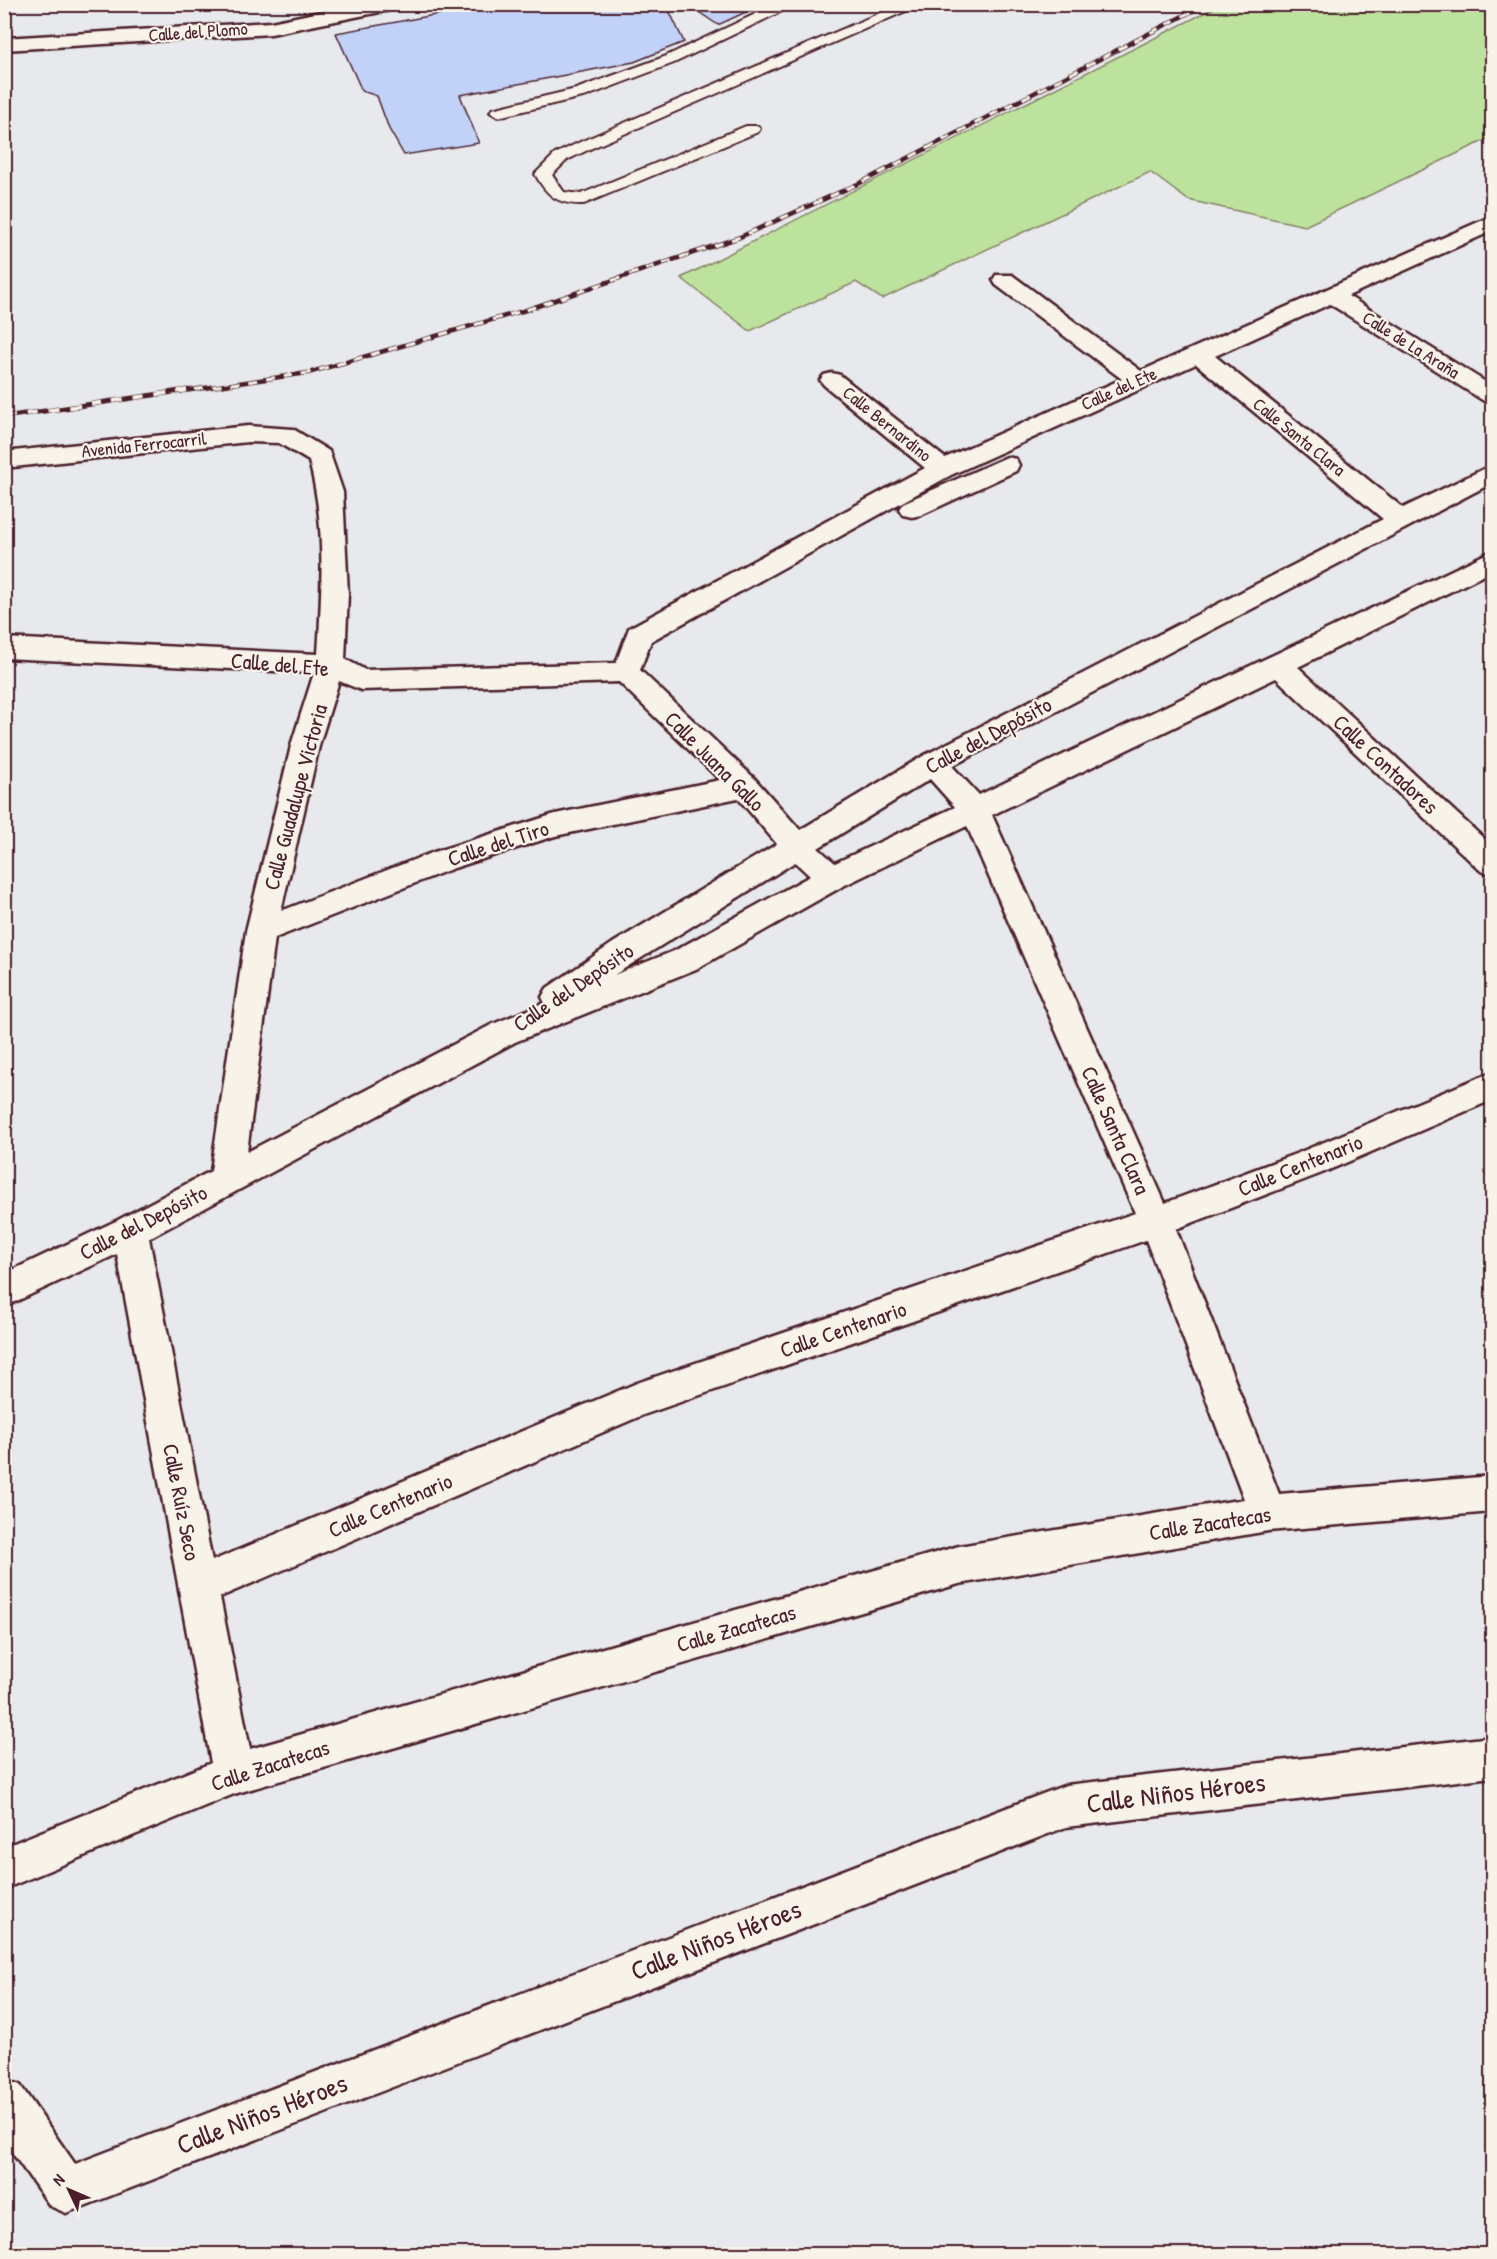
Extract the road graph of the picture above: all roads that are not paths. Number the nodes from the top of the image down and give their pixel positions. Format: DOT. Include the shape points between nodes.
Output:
graph roads {
  1 [pos="390,4"];
  2 [pos="790,4"];
  3 [pos="915,4"];
  4 [pos="4,44"];
  5 [pos="498,112"];
  6 [pos="752,129"];
  7 [pos="1492,223"];
  8 [pos="1004,280"];
  9 [pos="1330,294"];
  10 [pos="1207,361"];
  11 [pos="832,380"];
  12 [pos="1138,380"];
  13 [pos="1492,396"];
  14 [pos="284,435"];
  15 [pos="4,460"];
  16 [pos="942,469"];
  17 [pos="1492,473"];
  18 [pos="1401,520"];
  19 [pos="1487,569"];
  20 [pos="754,570"];
  21 [pos="4,648"];
  22 [pos="332,664"];
  23 [pos="1279,665"];
  24 [pos="626,672"];
  25 [pos="933,763"];
  26 [pos="744,786"];
  27 [pos="975,810"];
  28 [pos="797,847"];
  29 [pos="1492,863"];
  30 [pos="832,878"];
  31 [pos="261,931"];
  32 [pos="504,1033"];
  33 [pos="1492,1086"];
  34 [pos="227,1179"];
  35 [pos="1156,1221"];
  36 [pos="130,1231"];
  37 [pos="4,1291"];
  38 [pos="1492,1494"];
  39 [pos="1268,1513"];
  40 [pos="198,1587"];
  41 [pos="1492,1757"];
  42 [pos="234,1774"];
  43 [pos="4,1868"];
  44 [pos="4,2101"];
  1 -- 4 [label="street, Calle del Plomo" via="271,28"];
  2 -- 5 [label="lane" via="669,60 581,93"];
  3 -- 6 [label="lane" via="586,145 561,157 543,174 555,194 568,200 584,199"];
  7 -- 9 [label="street, Calle del Ete"];
  8 -- 12 [label="street"];
  9 -- 10 [label="street, Calle del Ete"];
  9 -- 13 [label="street, Calle de La Araña"];
  10 -- 12 [label="street, Calle del Ete"];
  10 -- 18 [label="street, Calle Santa Clara"];
  10 -- 20 [label="street, Calle del Ete" via="827,549"];
  11 -- 16 [label="street, Calle Bernardino"];
  12 -- 16 [label="street, Calle del Ete"];
  14 -- 15 [label="street, Avenida Ferrocarril" via="248,434"];
  14 -- 22 [label="street, Calle Guadalupe Victoria" via="320,457 330,492 335,594"];
  16 -- 20 [label="street, Calle del Ete"];
  17 -- 18 [label="street, Calle del Depósito"];
  18 -- 25 [label="street, Calle del Depósito"];
  19 -- 23 [label="street, Calle del Depósito"];
  20 -- 24 [label="street, Calle del Ete" via="639,634"];
  21 -- 22 [label="street, Calle del Ete"];
  22 -- 24 [label="street, Calle del Ete" via="361,680"];
  22 -- 31 [label="street, Calle Guadalupe Victoria" via="306,742"];
  23 -- 27 [label="street, Calle del Depósito"];
  23 -- 29 [label="street, Calle Contadores"];
  24 -- 26 [label="street, Calle Juana Gallo"];
  25 -- 27 [label="street, Calle Santa Clara"];
  25 -- 28 [label="street, Calle del Depósito"];
  26 -- 28 [label="street, Calle Juana Gallo"];
  26 -- 31 [label="street, Calle del Tiro" via="555,825 444,860"];
  27 -- 30 [label="street, Calle del Depósito"];
  27 -- 35 [label="street, Calle Santa Clara"];
  28 -- 30 [label="street, Calle Juana Gallo"];
  28 -- 32 [label="street, Calle del Depósito" via="624,952"];
  30 -- 32 [label="street, Calle del Depósito" via="685,960"];
  31 -- 34 [label="street, Calle Guadalupe Victoria"];
  32 -- 34 [label="street, Calle del Depósito"];
  33 -- 35 [label="street, Calle Centenario" via="1310,1163"];
  34 -- 36 [label="street, Calle del Depósito"];
  35 -- 39 [label="street, Calle Santa Clara"];
  35 -- 40 [label="street, Calle Centenario" via="637,1400"];
  36 -- 37 [label="street, Calle del Depósito"];
  36 -- 40 [label="street, Calle Ruíz Seco"];
  38 -- 39 [label="street, Calle Zacatecas"];
  39 -- 42 [label="street, Calle Zacatecas" via="959,1565"];
  40 -- 42 [label="street, Calle Ruíz Seco"];
  41 -- 44 [label="street, Calle Niños Héroes" via="1066,1806 66,2190"];
  42 -- 43 [label="street, Calle Zacatecas"];
}
